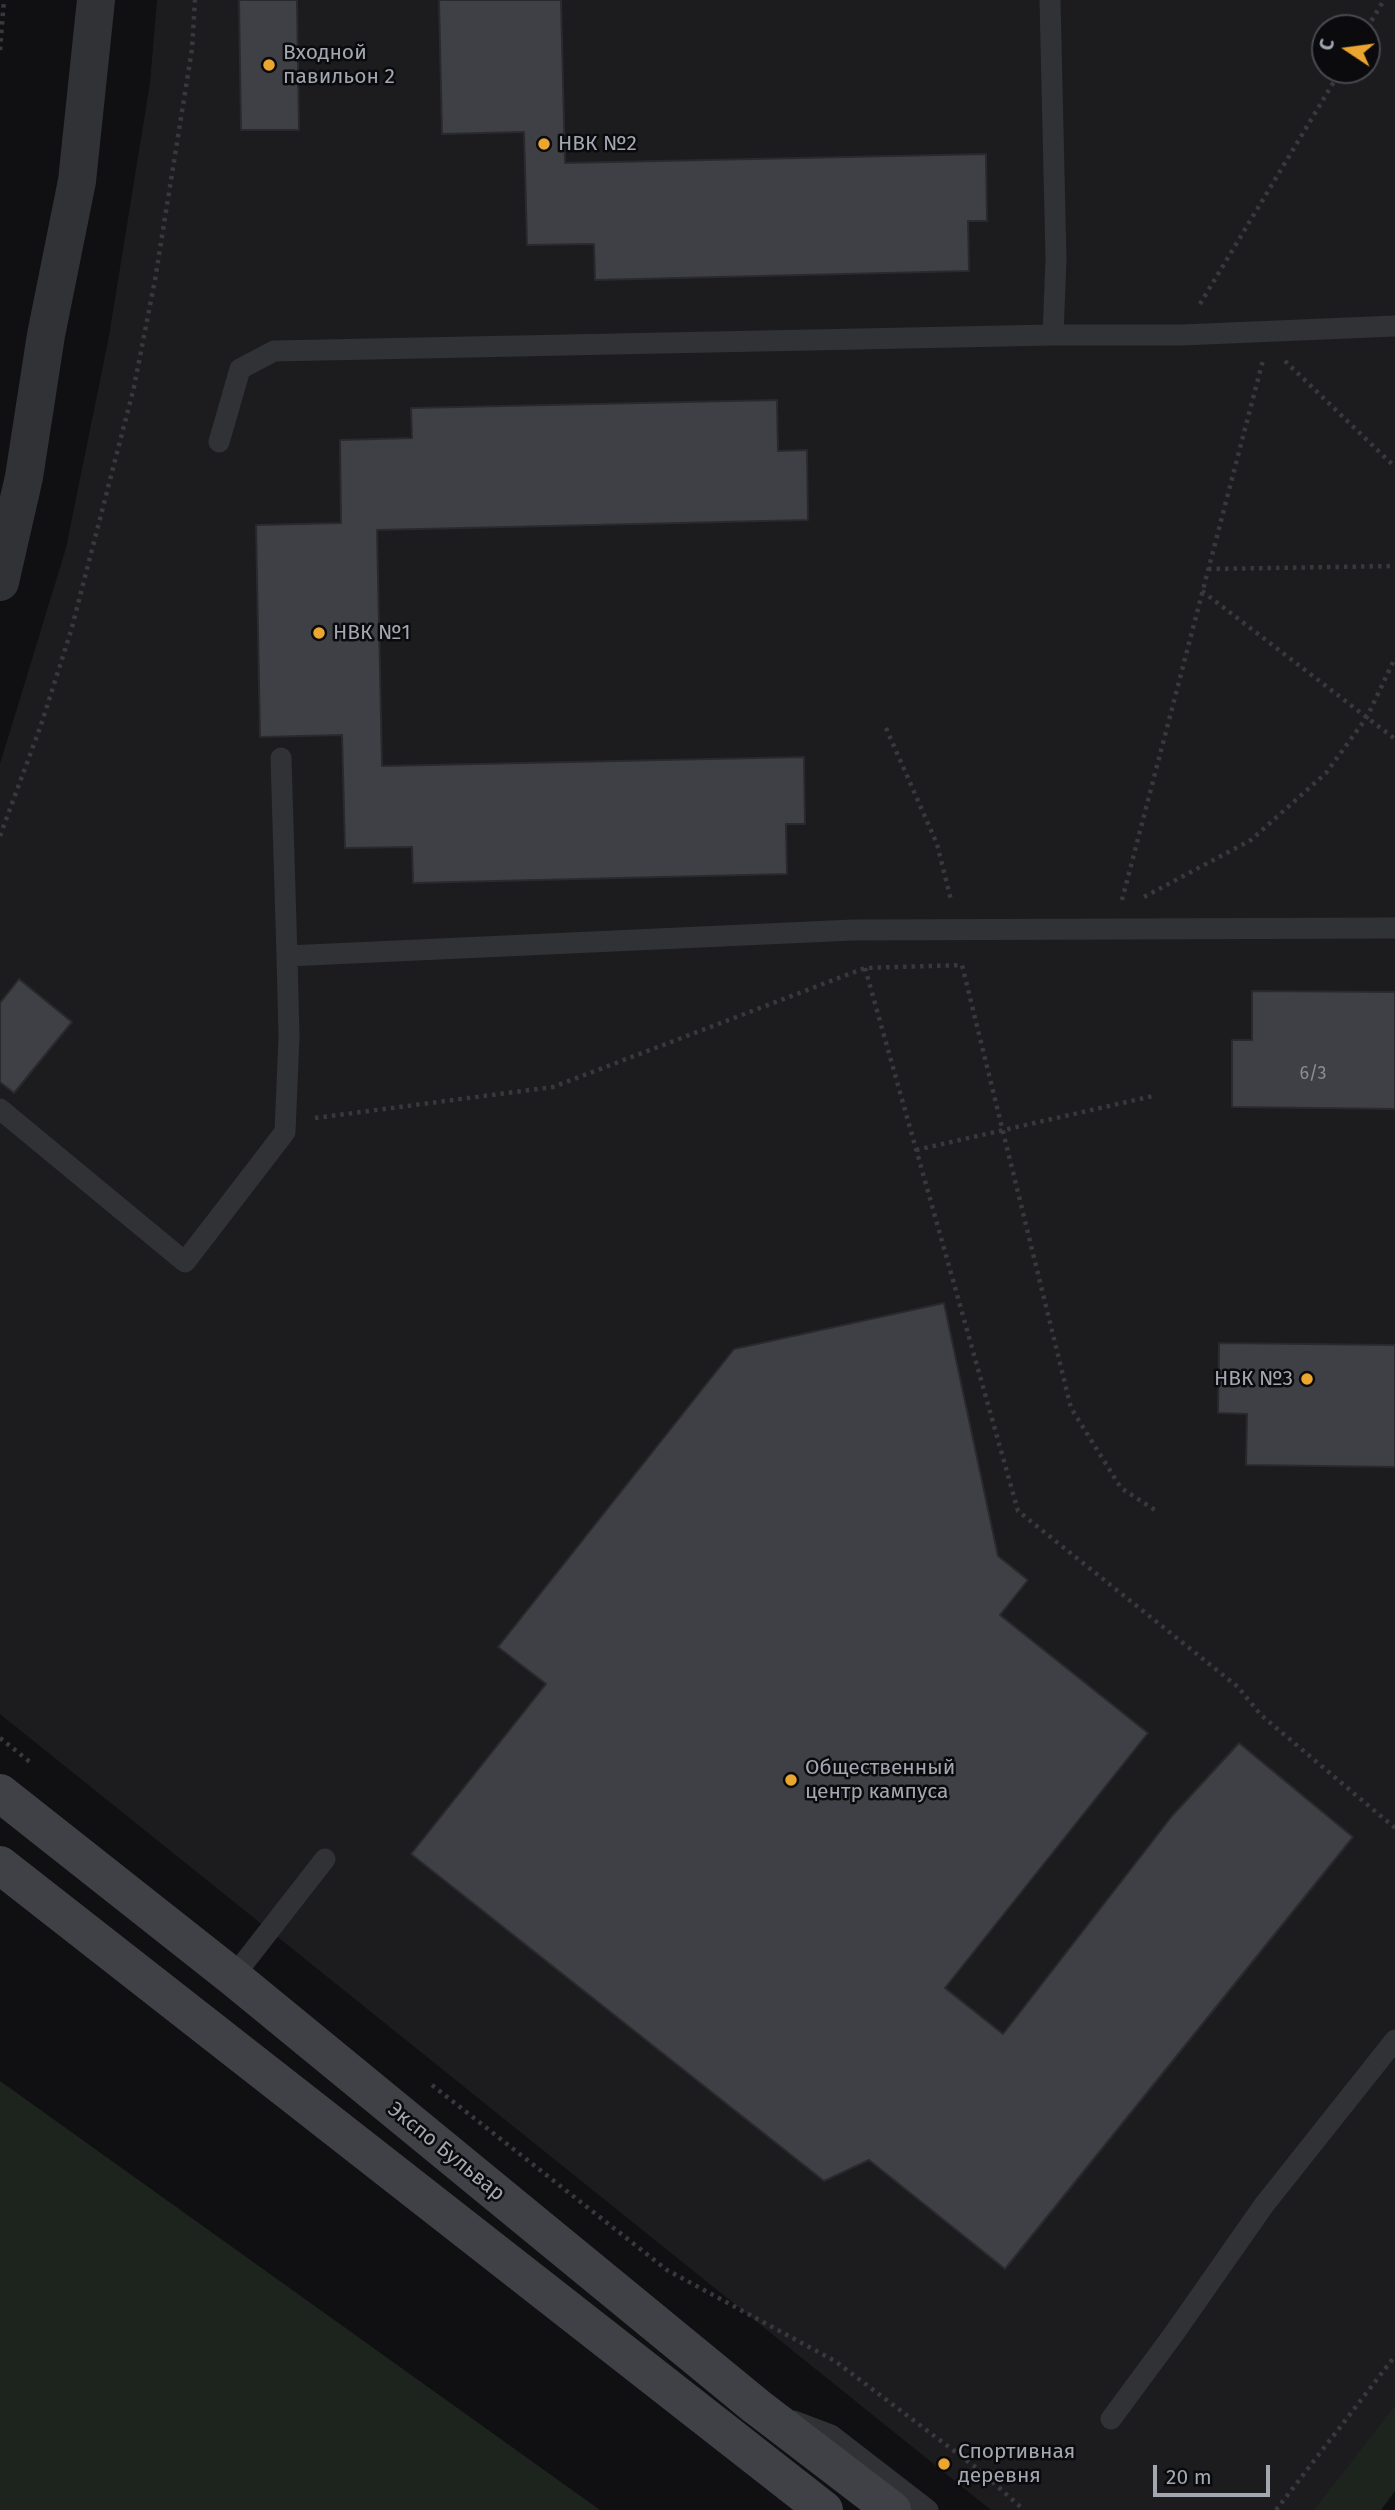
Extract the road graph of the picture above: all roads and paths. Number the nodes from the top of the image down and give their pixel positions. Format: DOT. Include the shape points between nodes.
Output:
graph roads {
  1 [pos="4,0"];
  2 [pos="96,0"];
  3 [pos="195,0"];
  4 [pos="1050,0"];
  5 [pos="0,50"];
  6 [pos="1333,84"];
  7 [pos="1395,326"];
  8 [pos="1053,335"];
  9 [pos="1182,335"];
  10 [pos="1264,356"];
  11 [pos="1279,356"];
  12 [pos="219,442"];
  13 [pos="1395,467"];
  14 [pos="1395,566"];
  15 [pos="1208,569"];
  16 [pos="0,582"];
  17 [pos="1202,591"];
  18 [pos="1395,658"];
  19 [pos="1367,717"];
  20 [pos="887,728"];
  21 [pos="1395,739"];
  22 [pos="281,758"];
  23 [pos="0,836"];
  24 [pos="1143,898"];
  25 [pos="953,911"];
  26 [pos="1119,911"];
  27 [pos="1395,928"];
  28 [pos="287,956"];
  29 [pos="865,968"];
  30 [pos="1153,1097"];
  31 [pos="0,1109"];
  32 [pos="314,1118"];
  33 [pos="1003,1130"];
  34 [pos="916,1150"];
  35 [pos="1158,1512"];
  36 [pos="0,1738"];
  37 [pos="32,1764"];
  38 [pos="0,1793"];
  39 [pos="1395,1828"];
  40 [pos="325,1859"];
  41 [pos="2,1867"];
  42 [pos="233,1978"];
  43 [pos="1395,2040"];
  44 [pos="429,2083"];
  45 [pos="1395,2356"];
  46 [pos="756,2406"];
  47 [pos="1111,2419"];
  48 [pos="824,2510"];
  49 [pos="892,2510"];
  50 [pos="928,2510"];
  51 [pos="1024,2510"];
  52 [pos="1276,2510"];
  1 -- 5 [label="path"];
  2 -- 16 [label="street" via="77,181 24,477"];
  3 -- 23 [label="path" via="188,76 134,387 71,631"];
  4 -- 8 [label="lane" via="1056,259"];
  6 -- 9 [label="path"];
  7 -- 9 [label="lane"];
  8 -- 9 [label="lane"];
  8 -- 12 [label="lane" via="274,351 240,369"];
  10 -- 15 [label="path"];
  11 -- 13 [label="path"];
  14 -- 15 [label="path"];
  15 -- 17 [label="path"];
  17 -- 19 [label="path"];
  17 -- 26 [label="path"];
  18 -- 19 [label="path"];
  19 -- 21 [label="path"];
  19 -- 24 [label="path" via="1326,774 1251,840"];
  20 -- 25 [label="path" via="937,844"];
  22 -- 28 [label="lane"];
  27 -- 28 [label="lane" via="853,930"];
  28 -- 31 [label="lane" via="285,1132 185,1262"];
  29 -- 32 [label="path" via="552,1087"];
  29 -- 33 [label="path" via="962,965"];
  29 -- 34 [label="path"];
  30 -- 33 [label="path"];
  33 -- 34 [label="path"];
  33 -- 35 [label="path" via="1071,1408 1121,1488"];
  34 -- 39 [label="path" via="1018,1511 1238,1687 1261,1715"];
  36 -- 37 [label="path"];
  38 -- 42 [label="street, Экспо Бульвар"];
  40 -- 42 [label="lane"];
  41 -- 48 [label="street"];
  42 -- 46 [label="street, Экспо Бульвар"];
  43 -- 47 [label="lane" via="1264,2205"];
  44 -- 51 [label="path" via="667,2270 835,2361 978,2469"];
  45 -- 52 [label="path"];
  46 -- 49 [label="street, Экспо Бульвар"];
  46 -- 50 [label="lane" via="831,2435"];
}
